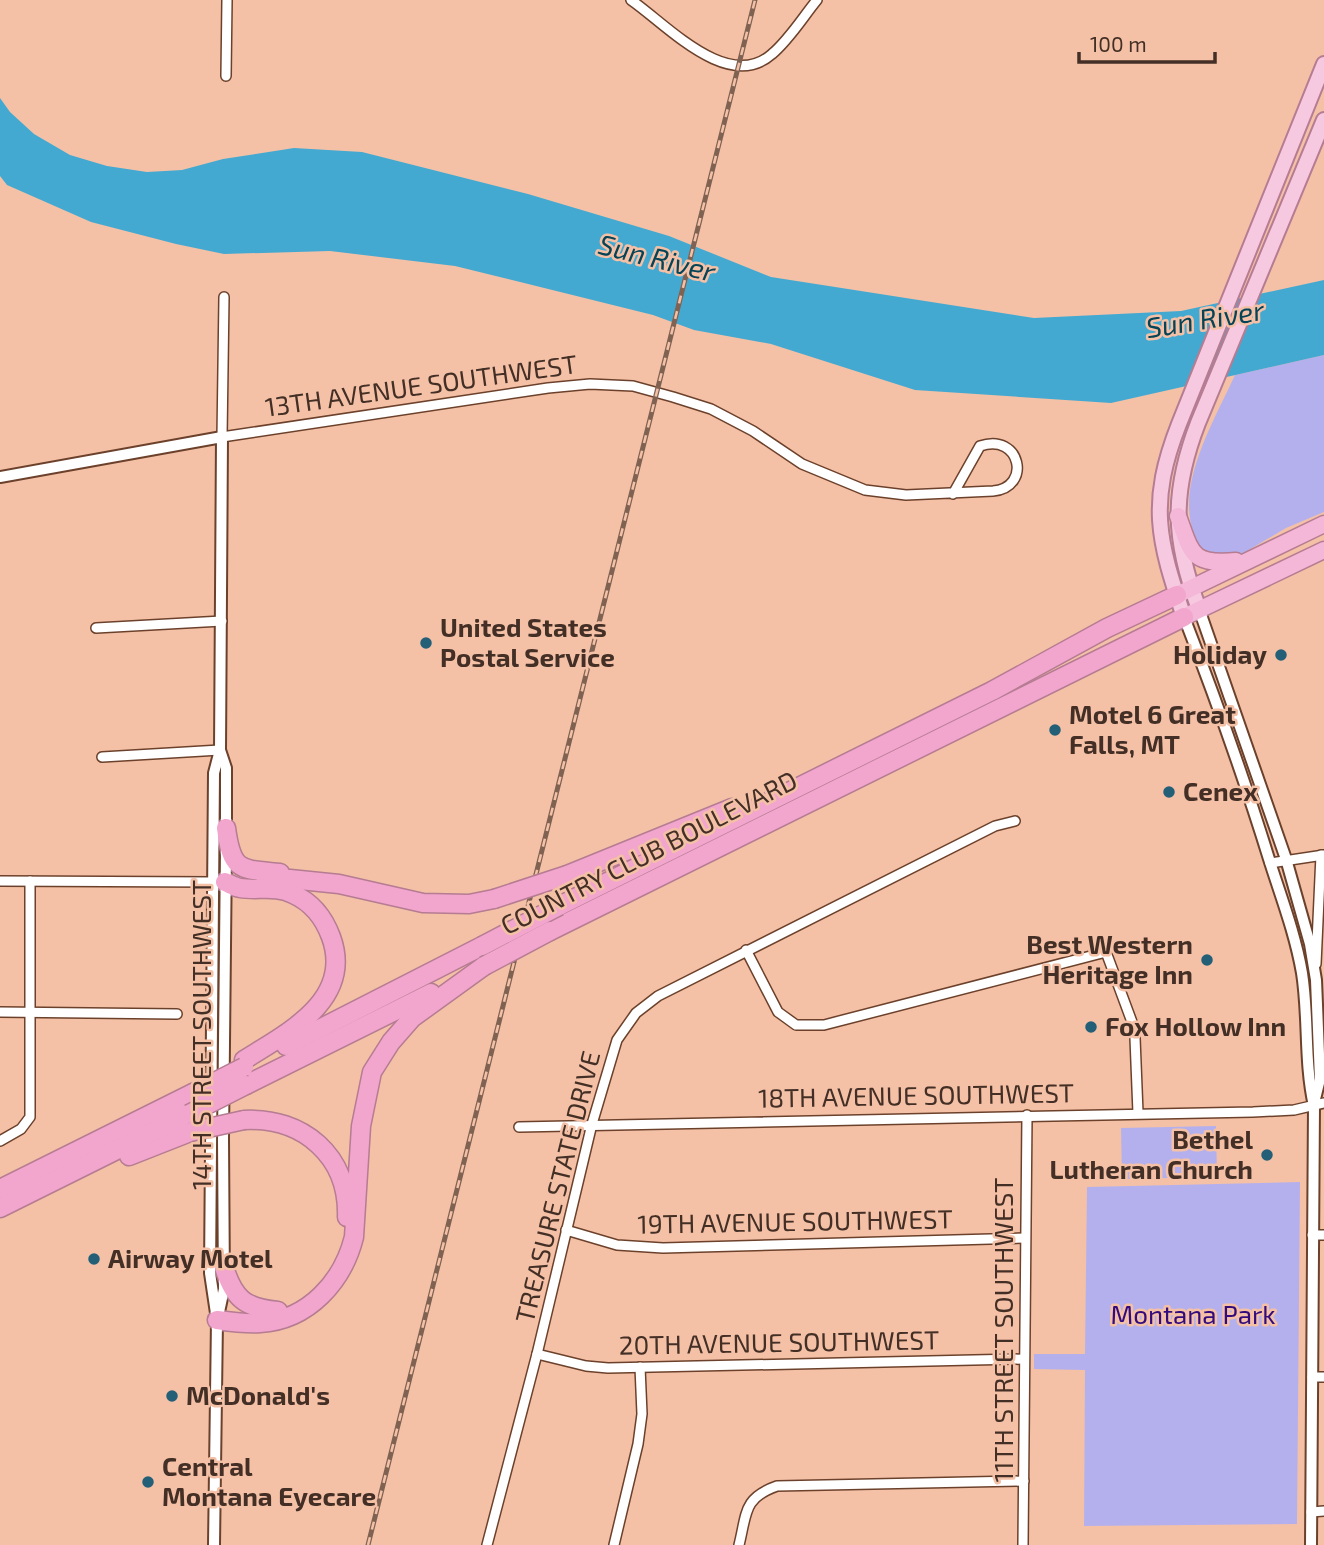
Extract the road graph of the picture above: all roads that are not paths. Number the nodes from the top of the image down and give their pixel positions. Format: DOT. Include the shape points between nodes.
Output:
graph roads {
  1 [pos="227,0"];
  2 [pos="632,0"];
  3 [pos="817,0"];
  4 [pos="1324,64"];
  5 [pos="226,76"];
  6 [pos="1324,120"];
  7 [pos="225,297"];
  8 [pos="222,437"];
  9 [pos="0,477"];
  10 [pos="953,494"];
  11 [pos="1178,516"];
  12 [pos="1324,524"];
  13 [pos="1324,550"];
  14 [pos="1245,560"];
  15 [pos="1184,591"];
  16 [pos="1192,613"];
  17 [pos="222,621"];
  18 [pos="96,628"];
  19 [pos="220,750"];
  20 [pos="102,757"];
  21 [pos="792,789"];
  22 [pos="1015,821"];
  23 [pos="226,828"];
  24 [pos="1323,855"];
  25 [pos="1286,859"];
  26 [pos="1270,863"];
  27 [pos="0,881"];
  28 [pos="30,881"];
  29 [pos="310,881"];
  30 [pos="219,882"];
  31 [pos="746,950"];
  32 [pos="484,966"];
  33 [pos="1316,980"];
  34 [pos="0,1012"];
  35 [pos="30,1012"];
  36 [pos="177,1014"];
  37 [pos="245,1071"];
  38 [pos="1319,1104"];
  39 [pos="1138,1113"];
  40 [pos="1027,1115"];
  41 [pos="190,1123"];
  42 [pos="593,1124"];
  43 [pos="519,1127"];
  44 [pos="0,1141"];
  45 [pos="3,1196"];
  46 [pos="566,1230"];
  47 [pos="1318,1235"];
  48 [pos="1025,1238"];
  49 [pos="224,1267"];
  50 [pos="278,1311"];
  51 [pos="217,1320"];
  52 [pos="537,1354"];
  53 [pos="1023,1359"];
  54 [pos="640,1367"];
  55 [pos="1312,1377"];
  56 [pos="1324,1377"];
  57 [pos="1024,1481"];
  58 [pos="1324,1511"];
  59 [pos="1311,1512"];
  60 [pos="214,1545"];
  61 [pos="487,1545"];
  62 [pos="614,1545"];
  63 [pos="739,1545"];
  64 [pos="1023,1545"];
  65 [pos="1311,1545"];
  1 -- 5 [label="street"];
  2 -- 3 [label="street" via="704,56 748,66 771,56"];
  4 -- 15 [label="main road" via="1165,467 1159,518 1164,552"];
  6 -- 11 [label="main road" via="1198,423 1185,461"];
  7 -- 8 [label="street, 14TH STREET SOUTHWEST"];
  8 -- 9 [label="street, 13TH AVENUE SOUTHWEST"];
  8 -- 10 [label="street, 13TH AVENUE SOUTHWEST" via="548,388 590,383 633,386 710,409 753,430 802,464 865,489 906,495"];
  8 -- 17 [label="street, 14TH STREET SOUTHWEST"];
  10 -- 10 [label="street, 13TH AVENUE SOUTHWEST" via="977,449 994,443 1010,449 1017,463 1014,480 1001,491"];
  11 -- 14 [label="highway" via="1190,550 1198,557 1220,562"];
  11 -- 15 [label="main road"];
  12 -- 14 [label="highway, COUNTRY CLUB BOULEVARD"];
  13 -- 16 [label="highway, COUNTRY CLUB BOULEVARD"];
  14 -- 15 [label="highway, COUNTRY CLUB BOULEVARD"];
  15 -- 16 [label="main road"];
  15 -- 21 [label="highway, COUNTRY CLUB BOULEVARD"];
  16 -- 25 [label="street"];
  16 -- 26 [label="street"];
  16 -- 32 [label="highway, COUNTRY CLUB BOULEVARD, bridge"];
  17 -- 18 [label="street"];
  17 -- 19 [label="street, 14TH STREET SOUTHWEST"];
  19 -- 20 [label="street"];
  19 -- 23 [label="street, 14TH STREET SOUTHWEST" via="226,768"];
  19 -- 30 [label="street, 14TH STREET SOUTHWEST" via="214,773"];
  21 -- 29 [label="highway, bridge" via="766,795 567,876 469,904 423,903"];
  21 -- 37 [label="highway, COUNTRY CLUB BOULEVARD, bridge"];
  22 -- 31 [label="street, TREASURE STATE DRIVE" via="995,826"];
  23 -- 29 [label="highway" via="232,857 246,870"];
  23 -- 30 [label="street, 14TH STREET SOUTHWEST"];
  24 -- 25 [label="street"];
  24 -- 33 [label="street"];
  25 -- 26 [label="street"];
  25 -- 33 [label="street"];
  26 -- 38 [label="street" via="1302,973 1308,1079"];
  27 -- 28 [label="street"];
  28 -- 30 [label="street"];
  28 -- 35 [label="street"];
  29 -- 30 [label="highway" via="241,878"];
  30 -- 37 [label="highway" via="276,889 299,897 321,916 334,944 333,978 317,1008"];
  30 -- 49 [label="street, 14TH STREET SOUTHWEST"];
  30 -- 51 [label="street, 14TH STREET SOUTHWEST" via="211,1273"];
  31 -- 39 [label="street" via="778,1012 796,1026 824,1025 1107,952 1132,1022"];
  31 -- 42 [label="street, TREASURE STATE DRIVE" via="658,996 636,1013 617,1040"];
  32 -- 37 [label="highway, COUNTRY CLUB BOULEVARD"];
  32 -- 51 [label="highway" via="412,1018 372,1072 360,1126 354,1237 350,1254 330,1287 311,1305 276,1321"];
  33 -- 38 [label="street"];
  34 -- 35 [label="street"];
  35 -- 36 [label="street"];
  35 -- 44 [label="street" via="30,1117 21,1129"];
  37 -- 41 [label="highway, COUNTRY CLUB BOULEVARD, bridge"];
  37 -- 45 [label="highway, COUNTRY CLUB BOULEVARD, bridge" via="35,1172"];
  38 -- 39 [label="street, 18TH AVENUE SOUTHWEST" via="1254,1112"];
  38 -- 47 [label="street"];
  39 -- 40 [label="street, 18TH AVENUE SOUTHWEST"];
  40 -- 42 [label="street, 18TH AVENUE SOUTHWEST"];
  40 -- 48 [label="street, 11TH STREET SOUTHWEST"];
  41 -- 45 [label="highway, COUNTRY CLUB BOULEVARD"];
  41 -- 50 [label="highway, bridge" via="260,1119 287,1125 310,1137 333,1162 346,1197 347,1227 337,1263 309,1295"];
  42 -- 43 [label="street, 18TH AVENUE SOUTHWEST"];
  42 -- 46 [label="street, TREASURE STATE DRIVE"];
  46 -- 48 [label="street, 19TH AVENUE SOUTHWEST" via="617,1245 663,1248"];
  46 -- 52 [label="street, TREASURE STATE DRIVE"];
  47 -- 55 [label="street"];
  48 -- 53 [label="street, 11TH STREET SOUTHWEST"];
  49 -- 50 [label="highway" via="233,1292 243,1301 258,1310"];
  49 -- 51 [label="street, 14TH STREET SOUTHWEST"];
  50 -- 51 [label="highway"];
  51 -- 60 [label="street, 14TH STREET SOUTHWEST"];
  52 -- 54 [label="street, 20TH AVENUE SOUTHWEST" via="586,1366"];
  52 -- 61 [label="street, TREASURE STATE DRIVE"];
  53 -- 54 [label="street, 20TH AVENUE SOUTHWEST"];
  53 -- 57 [label="street, 11TH STREET SOUTHWEST"];
  54 -- 62 [label="street" via="638,1444"];
  55 -- 56 [label="street"];
  55 -- 59 [label="street"];
  57 -- 63 [label="street" via="777,1486 758,1493 748,1507"];
  57 -- 64 [label="street, 11TH STREET SOUTHWEST"];
  58 -- 59 [label="street"];
  59 -- 65 [label="street"];
}
